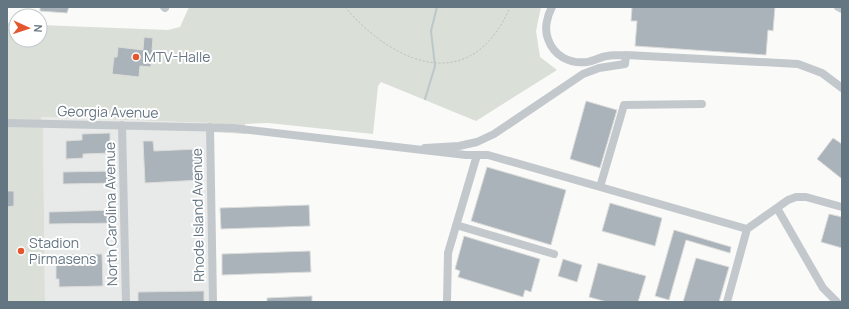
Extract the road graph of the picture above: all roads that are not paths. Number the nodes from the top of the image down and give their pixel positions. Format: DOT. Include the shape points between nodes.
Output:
graph roads {
  1 [pos="552,7"];
  2 [pos="838,7"];
  3 [pos="842,9"];
  4 [pos="626,55"];
  5 [pos="842,88"];
  6 [pos="702,104"];
  7 [pos="7,123"];
  8 [pos="122,125"];
  9 [pos="210,127"];
  10 [pos="417,150"];
  11 [pos="477,155"];
  12 [pos="600,187"];
  13 [pos="842,207"];
  14 [pos="777,208"];
  15 [pos="456,225"];
  16 [pos="747,229"];
  17 [pos="554,254"];
  18 [pos="126,302"];
  19 [pos="213,302"];
  20 [pos="447,302"];
  21 [pos="727,302"];
  22 [pos="837,302"];
  1 -- 4 [label="street" via="546,35 555,53 563,59 587,62 606,56"];
  2 -- 3 [label="street"];
  4 -- 5 [label="street" via="798,64 822,73"];
  4 -- 10 [label="street" via="625,64 605,66 583,74 494,134 477,142"];
  6 -- 12 [label="street" via="624,105"];
  7 -- 8 [label="street, Georgia Avenue"];
  8 -- 9 [label="street, Georgia Avenue"];
  8 -- 18 [label="street, North Carolina Avenue"];
  9 -- 10 [label="street, Georgia Avenue"];
  9 -- 19 [label="street, Rhode Island Avenue"];
  10 -- 11 [label="street, Georgia Avenue"];
  11 -- 12 [label="street, Georgia Avenue" via="488,155"];
  11 -- 15 [label="street"];
  12 -- 16 [label="street, Georgia Avenue"];
  13 -- 14 [label="street" via="801,197 788,200"];
  14 -- 16 [label="street"];
  14 -- 22 [label="street" via="823,288"];
  15 -- 17 [label="street"];
  15 -- 20 [label="street" via="448,253"];
  16 -- 21 [label="street"];
}
